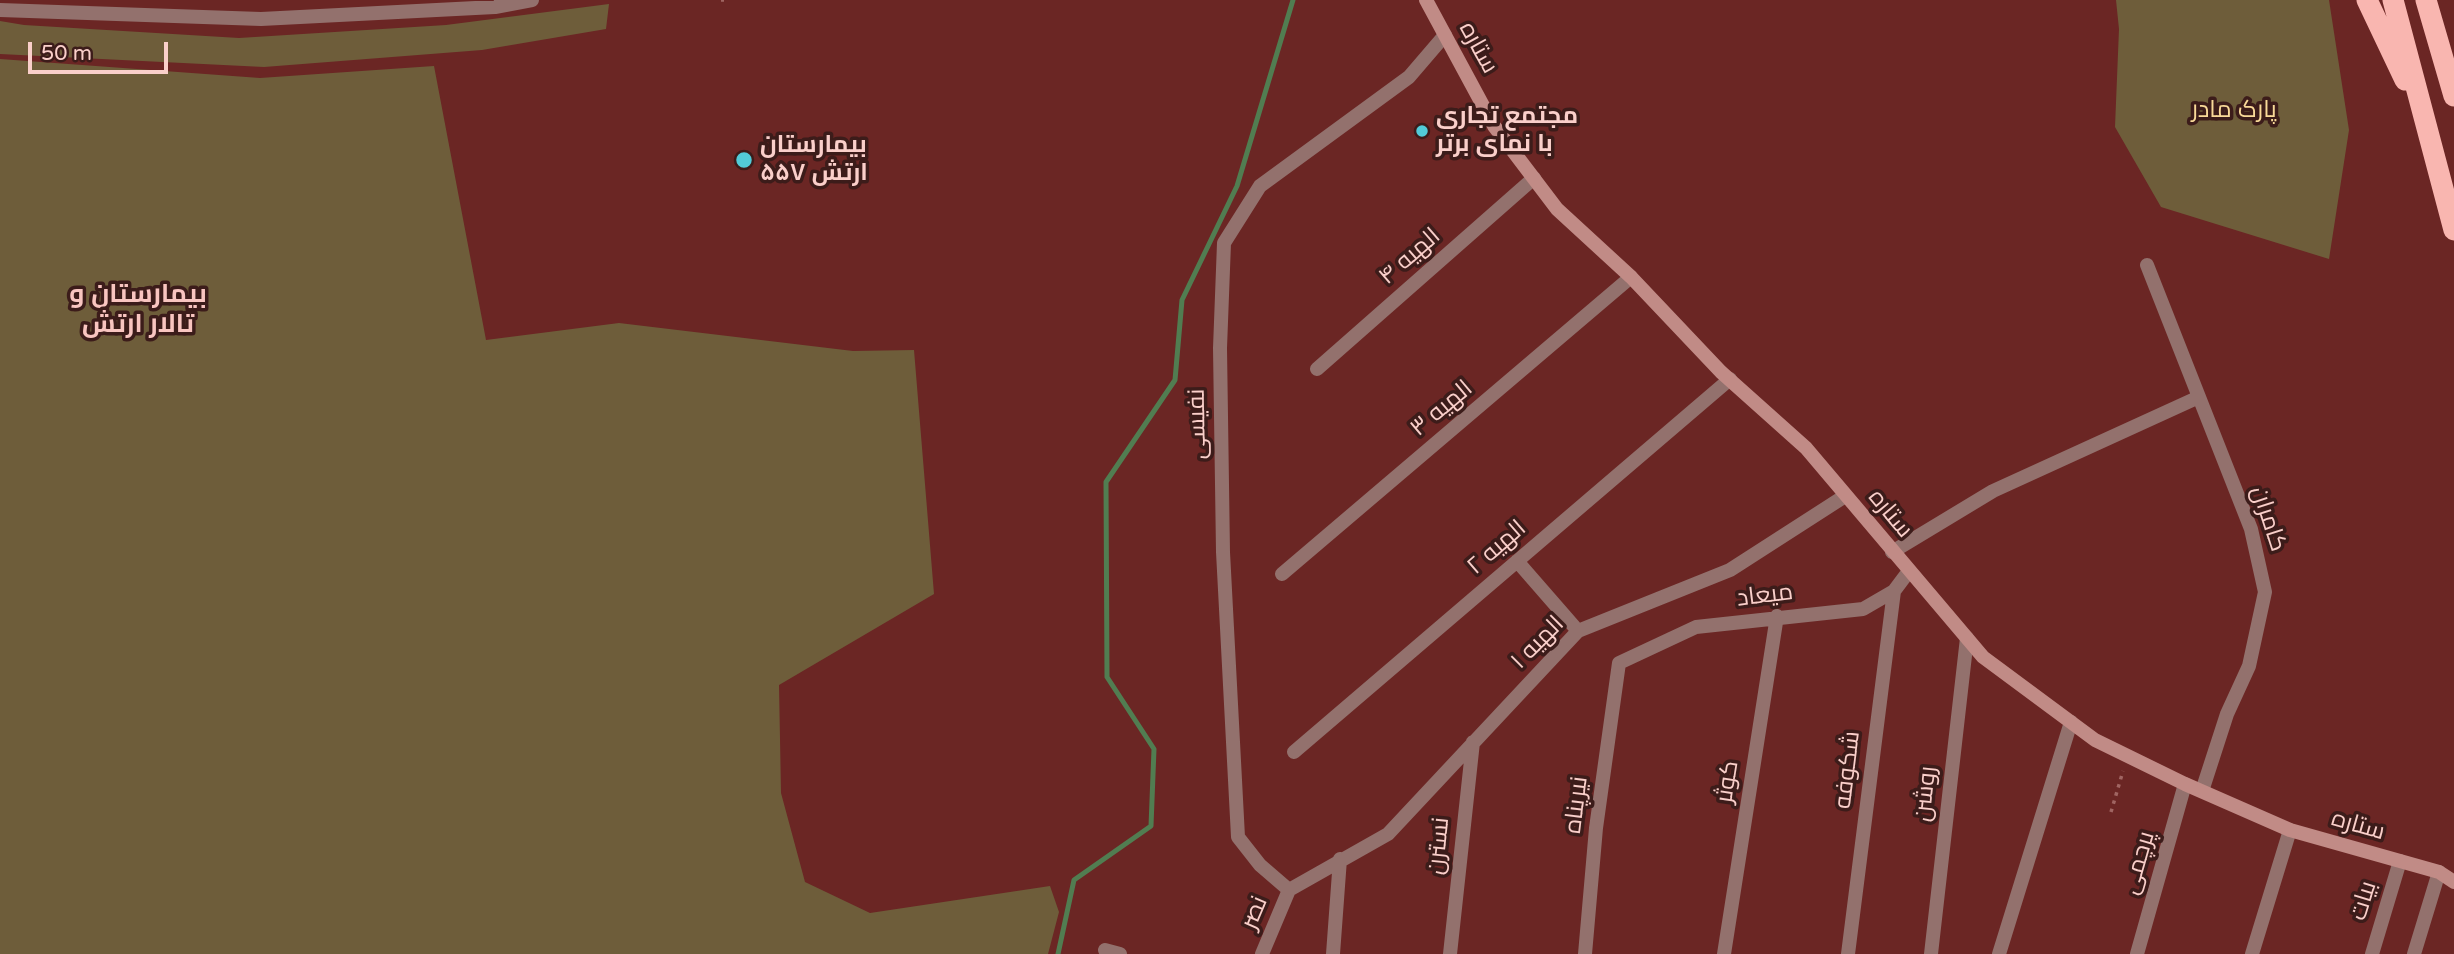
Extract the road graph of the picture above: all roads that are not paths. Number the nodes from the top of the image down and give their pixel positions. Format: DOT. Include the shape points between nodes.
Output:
graph roads {
  1 [pos="453,0"];
  2 [pos="532,0"];
  3 [pos="1426,0"];
  4 [pos="2426,0"];
  5 [pos="2442,0"];
  6 [pos="2369,3"];
  7 [pos="2393,3"];
  8 [pos="484,8"];
  9 [pos="0,10"];
  10 [pos="1444,35"];
  11 [pos="2452,87"];
  12 [pos="2427,124"];
  13 [pos="1534,178"];
  14 [pos="2454,230"];
  15 [pos="2147,265"];
  16 [pos="1631,277"];
  17 [pos="1317,369"];
  18 [pos="1730,379"];
  19 [pos="2199,397"];
  20 [pos="1846,496"];
  21 [pos="1892,552"];
  22 [pos="1517,561"];
  23 [pos="1909,571"];
  24 [pos="1282,574"];
  25 [pos="1894,591"];
  26 [pos="1777,616"];
  27 [pos="1578,631"];
  28 [pos="1966,638"];
  29 [pos="1619,663"];
  30 [pos="2071,722"];
  31 [pos="1473,742"];
  32 [pos="1294,752"];
  33 [pos="2185,783"];
  34 [pos="2202,791"];
  35 [pos="2290,830"];
  36 [pos="1340,859"];
  37 [pos="2400,861"];
  38 [pos="2439,872"];
  39 [pos="2454,882"];
  40 [pos="1289,890"];
  41 [pos="1105,950"];
  42 [pos="1120,954"];
  43 [pos="1262,954"];
  44 [pos="1333,954"];
  45 [pos="1450,954"];
  46 [pos="1585,954"];
  47 [pos="1724,954"];
  48 [pos="1848,954"];
  49 [pos="1931,954"];
  50 [pos="1999,954"];
  51 [pos="2137,954"];
  52 [pos="2252,954"];
  53 [pos="2372,954"];
  54 [pos="2414,954"];
  1 -- 8 [label="street"];
  2 -- 8 [label="street"];
  3 -- 10 [label="street, ستاره"];
  4 -- 11 [label="highway"];
  5 -- 11 [label="highway"];
  6 -- 12 [label="highway"];
  7 -- 12 [label="highway"];
  8 -- 9 [label="street" via="261,19"];
  10 -- 13 [label="street, ستاره" via="1494,126"];
  10 -- 40 [label="street, نفیسی" via="1409,77 1261,186 1224,243 1220,348 1223,552 1238,837 1260,865"];
  12 -- 14 [label="highway"];
  13 -- 16 [label="street, ستاره" via="1557,209"];
  13 -- 17 [label="street, الهیه ۴"];
  15 -- 19 [label="street, کامران"];
  16 -- 18 [label="street, ستاره"];
  16 -- 24 [label="street, الهیه ۳"];
  18 -- 20 [label="street, ستاره" via="1805,448"];
  18 -- 22 [label="street, الهیه ۲"];
  19 -- 21 [label="street" via="1993,491"];
  19 -- 34 [label="street, کامران" via="2251,529 2265,592 2249,666 2227,714"];
  20 -- 21 [label="street, ستاره"];
  20 -- 27 [label="street, الهیه ۱" via="1730,570"];
  21 -- 23 [label="street, ستاره"];
  22 -- 27 [label="street"];
  22 -- 32 [label="street, الهیه ۲"];
  23 -- 25 [label="street, میعاد"];
  23 -- 28 [label="street, ستاره"];
  25 -- 26 [label="street, میعاد" via="1863,609"];
  25 -- 48 [label="street, شکوفه"];
  26 -- 29 [label="street, میعاد" via="1696,627"];
  26 -- 47 [label="street, کوثر"];
  27 -- 31 [label="street, الهیه ۱"];
  28 -- 30 [label="street, ستاره" via="1983,657"];
  28 -- 49 [label="street, روشن"];
  29 -- 46 [label="street, نیرپناه" via="1596,828"];
  30 -- 33 [label="street, ستاره" via="2095,740"];
  30 -- 50 [label="street"];
  31 -- 36 [label="street, الهیه ۱" via="1388,834"];
  31 -- 45 [label="street, نسترن"];
  33 -- 34 [label="street, ستاره"];
  33 -- 51 [label="street, پرچمی"];
  34 -- 35 [label="street, ستاره"];
  35 -- 37 [label="street, ستاره"];
  35 -- 52 [label="street"];
  36 -- 40 [label="street, الهیه ۱"];
  36 -- 44 [label="street"];
  37 -- 38 [label="street, ستاره"];
  37 -- 53 [label="street, بیات"];
  38 -- 39 [label="street, ستاره"];
  38 -- 54 [label="street"];
  40 -- 43 [label="street, نصر"];
  41 -- 42 [label="street"];
}
